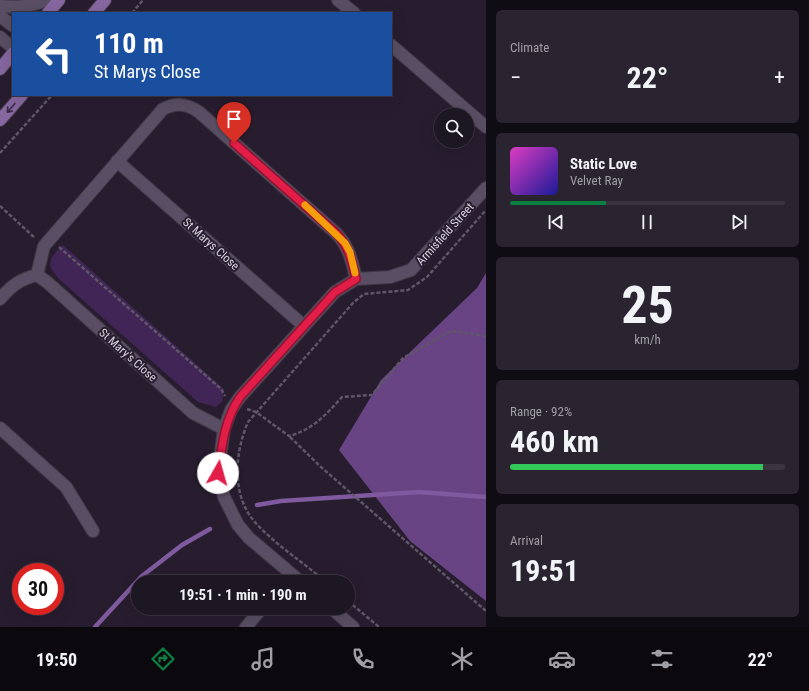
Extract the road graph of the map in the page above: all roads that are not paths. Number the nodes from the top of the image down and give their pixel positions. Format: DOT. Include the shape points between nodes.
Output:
graph roads {
  1 [pos="46,0"];
  2 [pos="59,0"];
  3 [pos="105,0"];
  4 [pos="338,0"];
  5 [pos="0,6"];
  6 [pos="49,12"];
  7 [pos="95,12"];
  8 [pos="353,12"];
  9 [pos="0,16"];
  10 [pos="12,25"];
  11 [pos="0,37"];
  12 [pos="392,46"];
  13 [pos="12,47"];
  14 [pos="12,55"];
  15 [pos="0,69"];
  16 [pos="21,96"];
  17 [pos="0,120"];
  18 [pos="486,127"];
  19 [pos="117,161"];
  20 [pos="486,188"];
  21 [pos="37,275"];
  22 [pos="356,279"];
  23 [pos="0,298"];
  24 [pos="304,326"];
  25 [pos="0,428"];
  26 [pos="224,429"];
  27 [pos="93,531"];
  28 [pos="285,575"];
  29 [pos="256,615"];
  30 [pos="339,615"];
  31 [pos="246,627"];
  32 [pos="353,627"];
  1 -- 5 [label="street" via="37,4"];
  2 -- 6 [label="main road"];
  3 -- 7 [label="main road"];
  4 -- 8 [label="street"];
  9 -- 10 [label="street"];
  11 -- 13 [label="street"];
  12 -- 18 [label="street"];
  14 -- 15 [label="main road"];
  16 -- 17 [label="main road, one-way"];
  19 -- 21 [label="street" via="44,246"];
  19 -- 22 [label="street" via="163,109 172,104 190,106 337,234 350,252"];
  19 -- 24 [label="street, St Marys Close"];
  20 -- 22 [label="street, Armisfield Street" via="411,270 390,277"];
  21 -- 23 [label="street" via="22,278"];
  21 -- 26 [label="street, St Mary's Close" via="193,414"];
  22 -- 24 [label="street, Armisfield Street" via="335,292"];
  24 -- 26 [label="street, Armisfield Street" via="234,405"];
  25 -- 27 [label="street" via="66,487"];
  26 -- 28 [label="street, Armisfield Street" via="218,473 224,497 238,525"];
  29 -- 31 [label="street"];
  30 -- 32 [label="street"];
}
